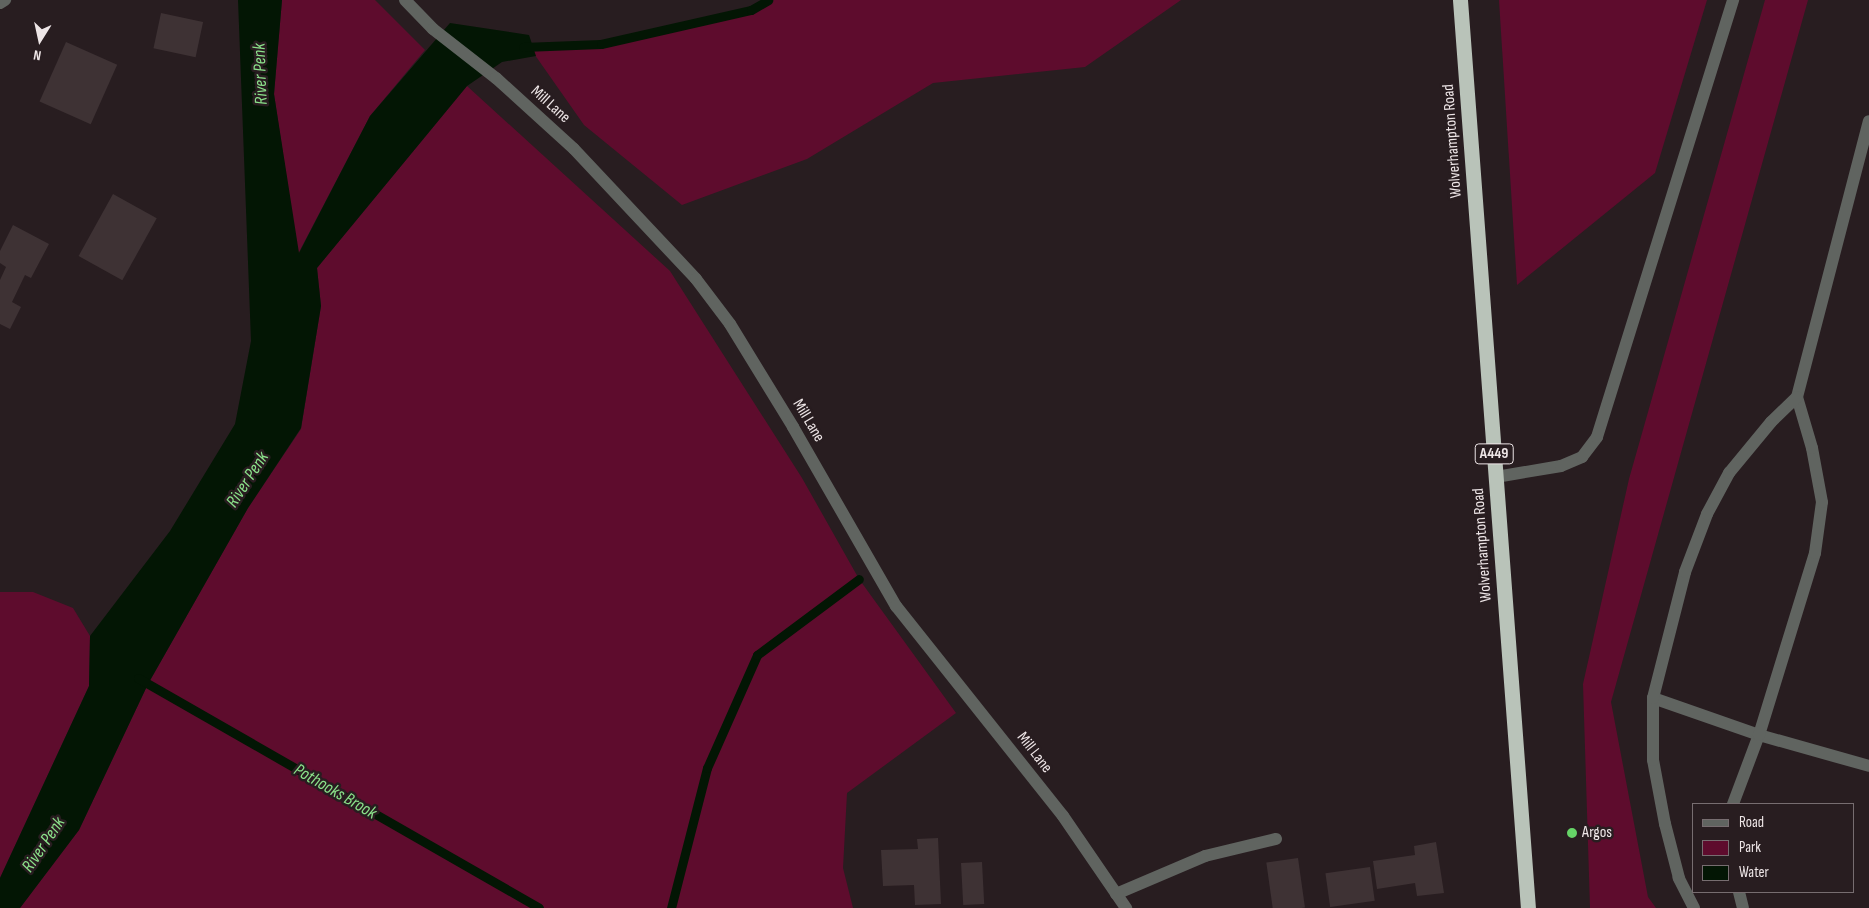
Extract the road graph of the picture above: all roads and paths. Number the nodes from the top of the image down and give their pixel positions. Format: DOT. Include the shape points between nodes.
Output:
graph roads {
  1 [pos="4,0"];
  2 [pos="404,0"];
  3 [pos="1460,0"];
  4 [pos="1733,0"];
  5 [pos="0,3"];
  6 [pos="1869,121"];
  7 [pos="1797,397"];
  8 [pos="1496,477"];
  9 [pos="1653,698"];
  10 [pos="1759,735"];
  11 [pos="1869,766"];
  12 [pos="1733,803"];
  13 [pos="1276,839"];
  14 [pos="1739,893"];
  15 [pos="1116,894"];
  16 [pos="1126,908"];
  17 [pos="1528,908"];
  18 [pos="1694,908"];
  19 [pos="1743,908"];
  1 -- 5 [label="street"];
  2 -- 15 [label="street, Mill Lane" via="433,29 496,78 574,149 696,279 730,324 794,427 896,606 1063,816"];
  3 -- 8 [label="highway, Wolverhampton Road / A449"];
  4 -- 8 [label="street" via="1597,438 1582,457 1561,466"];
  6 -- 7 [label="street"];
  7 -- 9 [label="street" via="1771,422 1729,473 1707,514 1685,572"];
  7 -- 10 [label="street" via="1812,448 1822,502 1815,552"];
  8 -- 17 [label="highway, Wolverhampton Road / A449"];
  9 -- 10 [label="street"];
  9 -- 18 [label="street" via="1653,760 1665,824 1679,878"];
  10 -- 11 [label="street"];
  10 -- 12 [label="street" via="1740,778"];
  13 -- 15 [label="street" via="1205,856"];
  14 -- 19 [label="street"];
  15 -- 16 [label="street, Mill Lane"];
}
